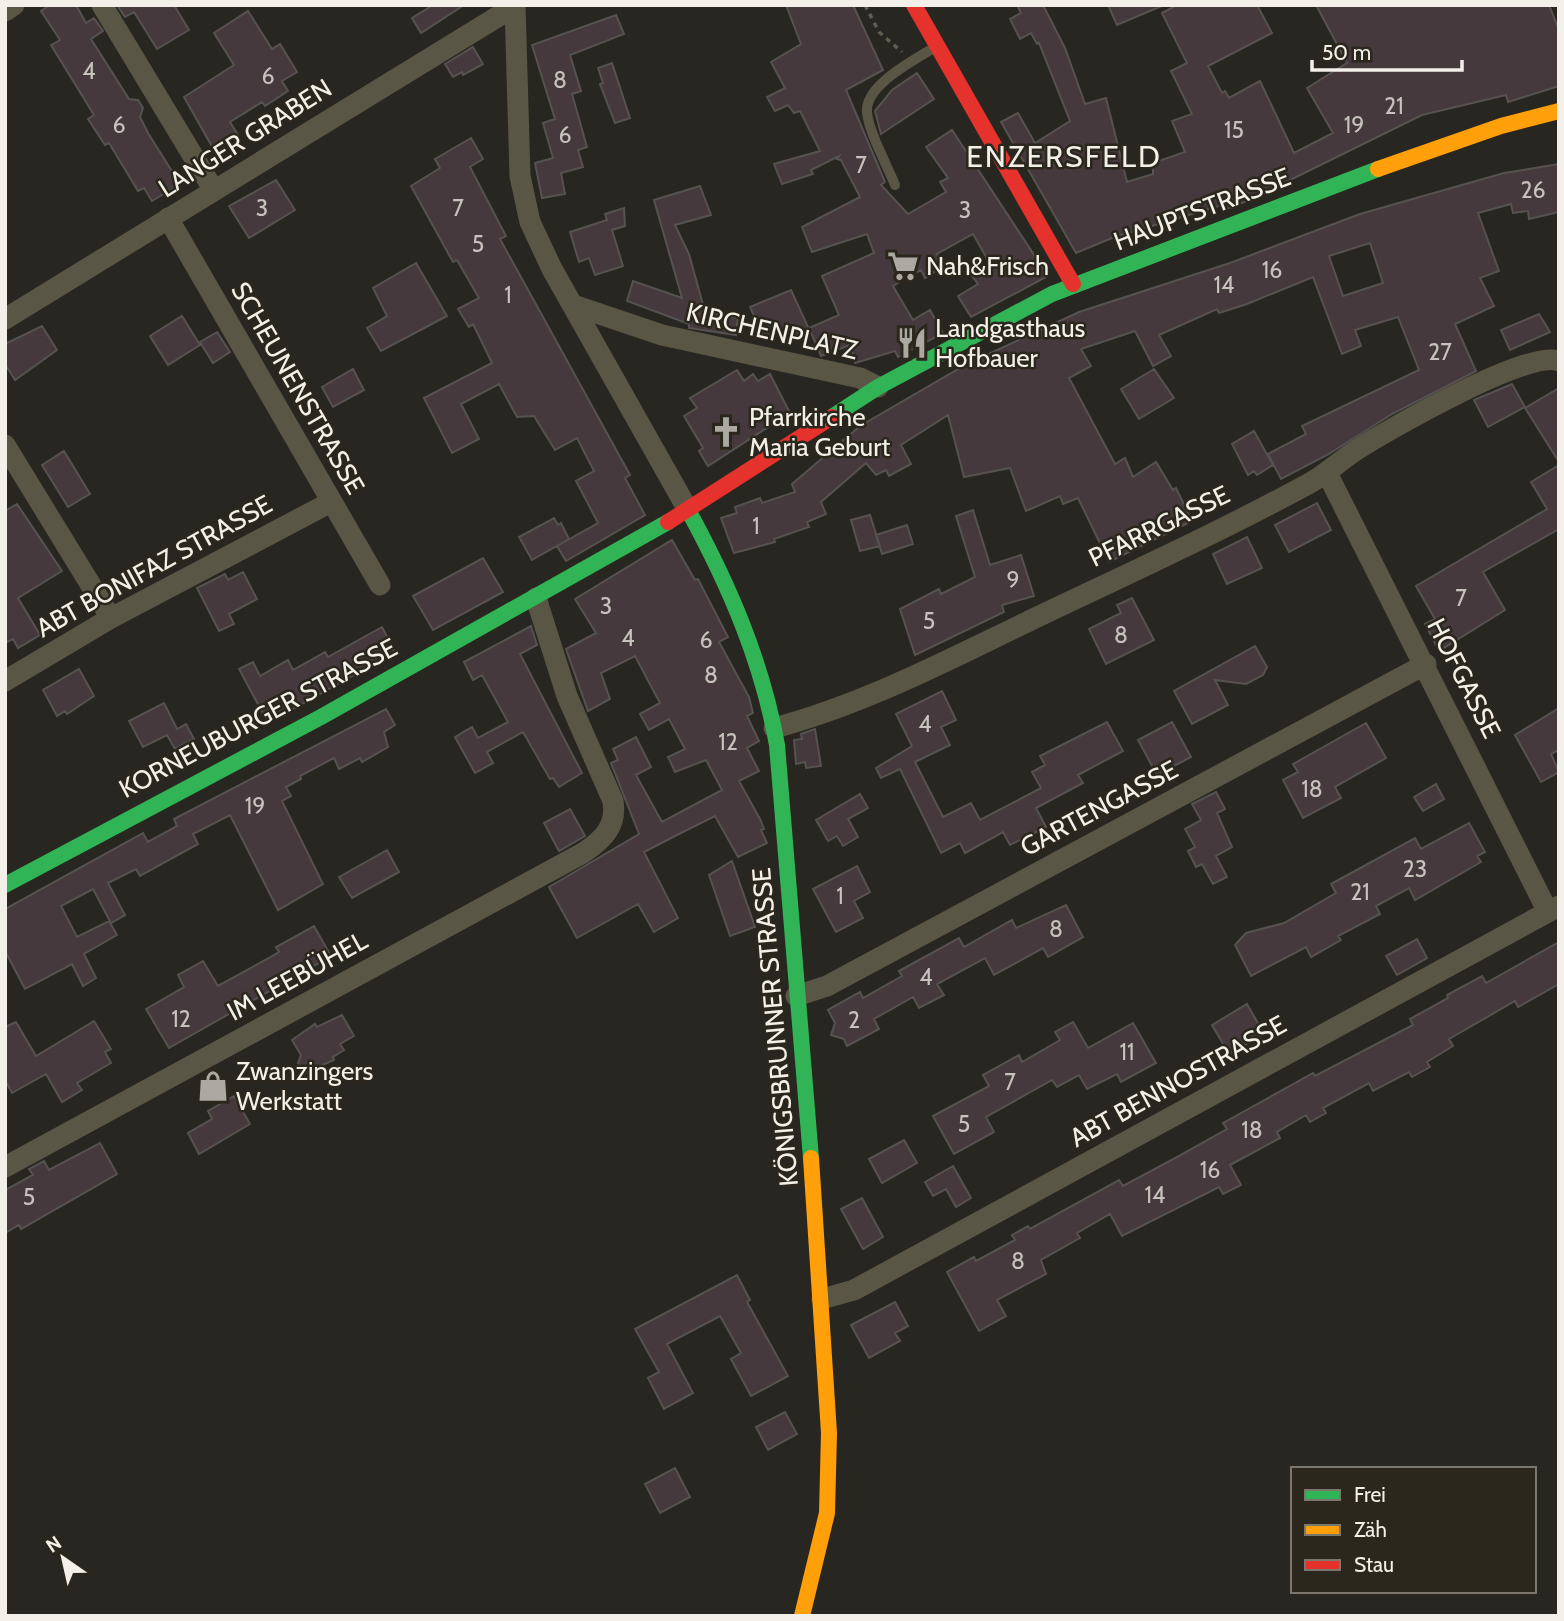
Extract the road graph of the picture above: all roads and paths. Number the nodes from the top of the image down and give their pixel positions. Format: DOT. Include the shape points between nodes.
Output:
graph roads {
  1 [pos="13,5"];
  2 [pos="102,5"];
  3 [pos="914,5"];
  4 [pos="515,6"];
  5 [pos="5,11"];
  6 [pos="937,45"];
  7 [pos="1559,111"];
  8 [pos="895,185"];
  9 [pos="213,189"];
  10 [pos="168,218"];
  11 [pos="1073,284"];
  12 [pos="573,305"];
  13 [pos="5,319"];
  14 [pos="1559,361"];
  15 [pos="878,387"];
  16 [pos="5,445"];
  17 [pos="1327,473"];
  18 [pos="331,502"];
  19 [pos="688,510"];
  20 [pos="380,585"];
  21 [pos="536,598"];
  22 [pos="111,618"];
  23 [pos="1426,664"];
  24 [pos="5,681"];
  25 [pos="774,728"];
  26 [pos="5,885"];
  27 [pos="1553,908"];
  28 [pos="796,996"];
  29 [pos="5,1167"];
  30 [pos="822,1299"];
  31 [pos="802,1616"];
  1 -- 5 [label="street"];
  2 -- 9 [label="street"];
  3 -- 6 [label="street"];
  4 -- 9 [label="street, LANGER GRABEN"];
  4 -- 12 [label="street" via="525,203 540,246"];
  6 -- 8 [label="lane" via="887,78 869,102 869,119"];
  6 -- 11 [label="street"];
  7 -- 11 [label="street, HAUPTSTRASSE" via="1397,162"];
  9 -- 10 [label="street, LANGER GRABEN"];
  10 -- 13 [label="street, LANGER GRABEN"];
  10 -- 18 [label="street, SCHEUNENSTRASSE"];
  11 -- 15 [label="street, HAUPTSTRASSE"];
  12 -- 15 [label="street, KIRCHENPLATZ" via="662,335 860,379"];
  12 -- 19 [label="street"];
  14 -- 17 [label="street, PFARRGASSE" via="1546,359 1505,370 1362,447"];
  15 -- 19 [label="street, KIRCHENPLATZ"];
  16 -- 22 [label="street"];
  17 -- 23 [label="street, HOFGASSE"];
  17 -- 25 [label="street, PFARRGASSE" via="898,683"];
  18 -- 20 [label="street, SCHEUNENSTRASSE"];
  18 -- 22 [label="street, ABT BONIFAZ STRASSE"];
  19 -- 21 [label="street, KORNEUBURGER STRASSE"];
  19 -- 25 [label="street, KÖNIGSBRUNNER STRASSE" via="744,625"];
  21 -- 26 [label="street, KORNEUBURGER STRASSE"];
  21 -- 29 [label="street, IM LEEBÜHEL" via="567,696 613,801 614,819 596,844"];
  22 -- 24 [label="street, ABT BONIFAZ STRASSE"];
  23 -- 27 [label="street, HOFGASSE"];
  23 -- 28 [label="street, GARTENGASSE" via="827,985"];
  25 -- 28 [label="street, KÖNIGSBRUNNER STRASSE"];
  27 -- 30 [label="street, ABT BENNOSTRASSE" via="860,1287"];
  28 -- 30 [label="street, KÖNIGSBRUNNER STRASSE"];
  30 -- 31 [label="street, KÖNIGSBRUNNER STRASSE" via="830,1475 818,1556"];
}
